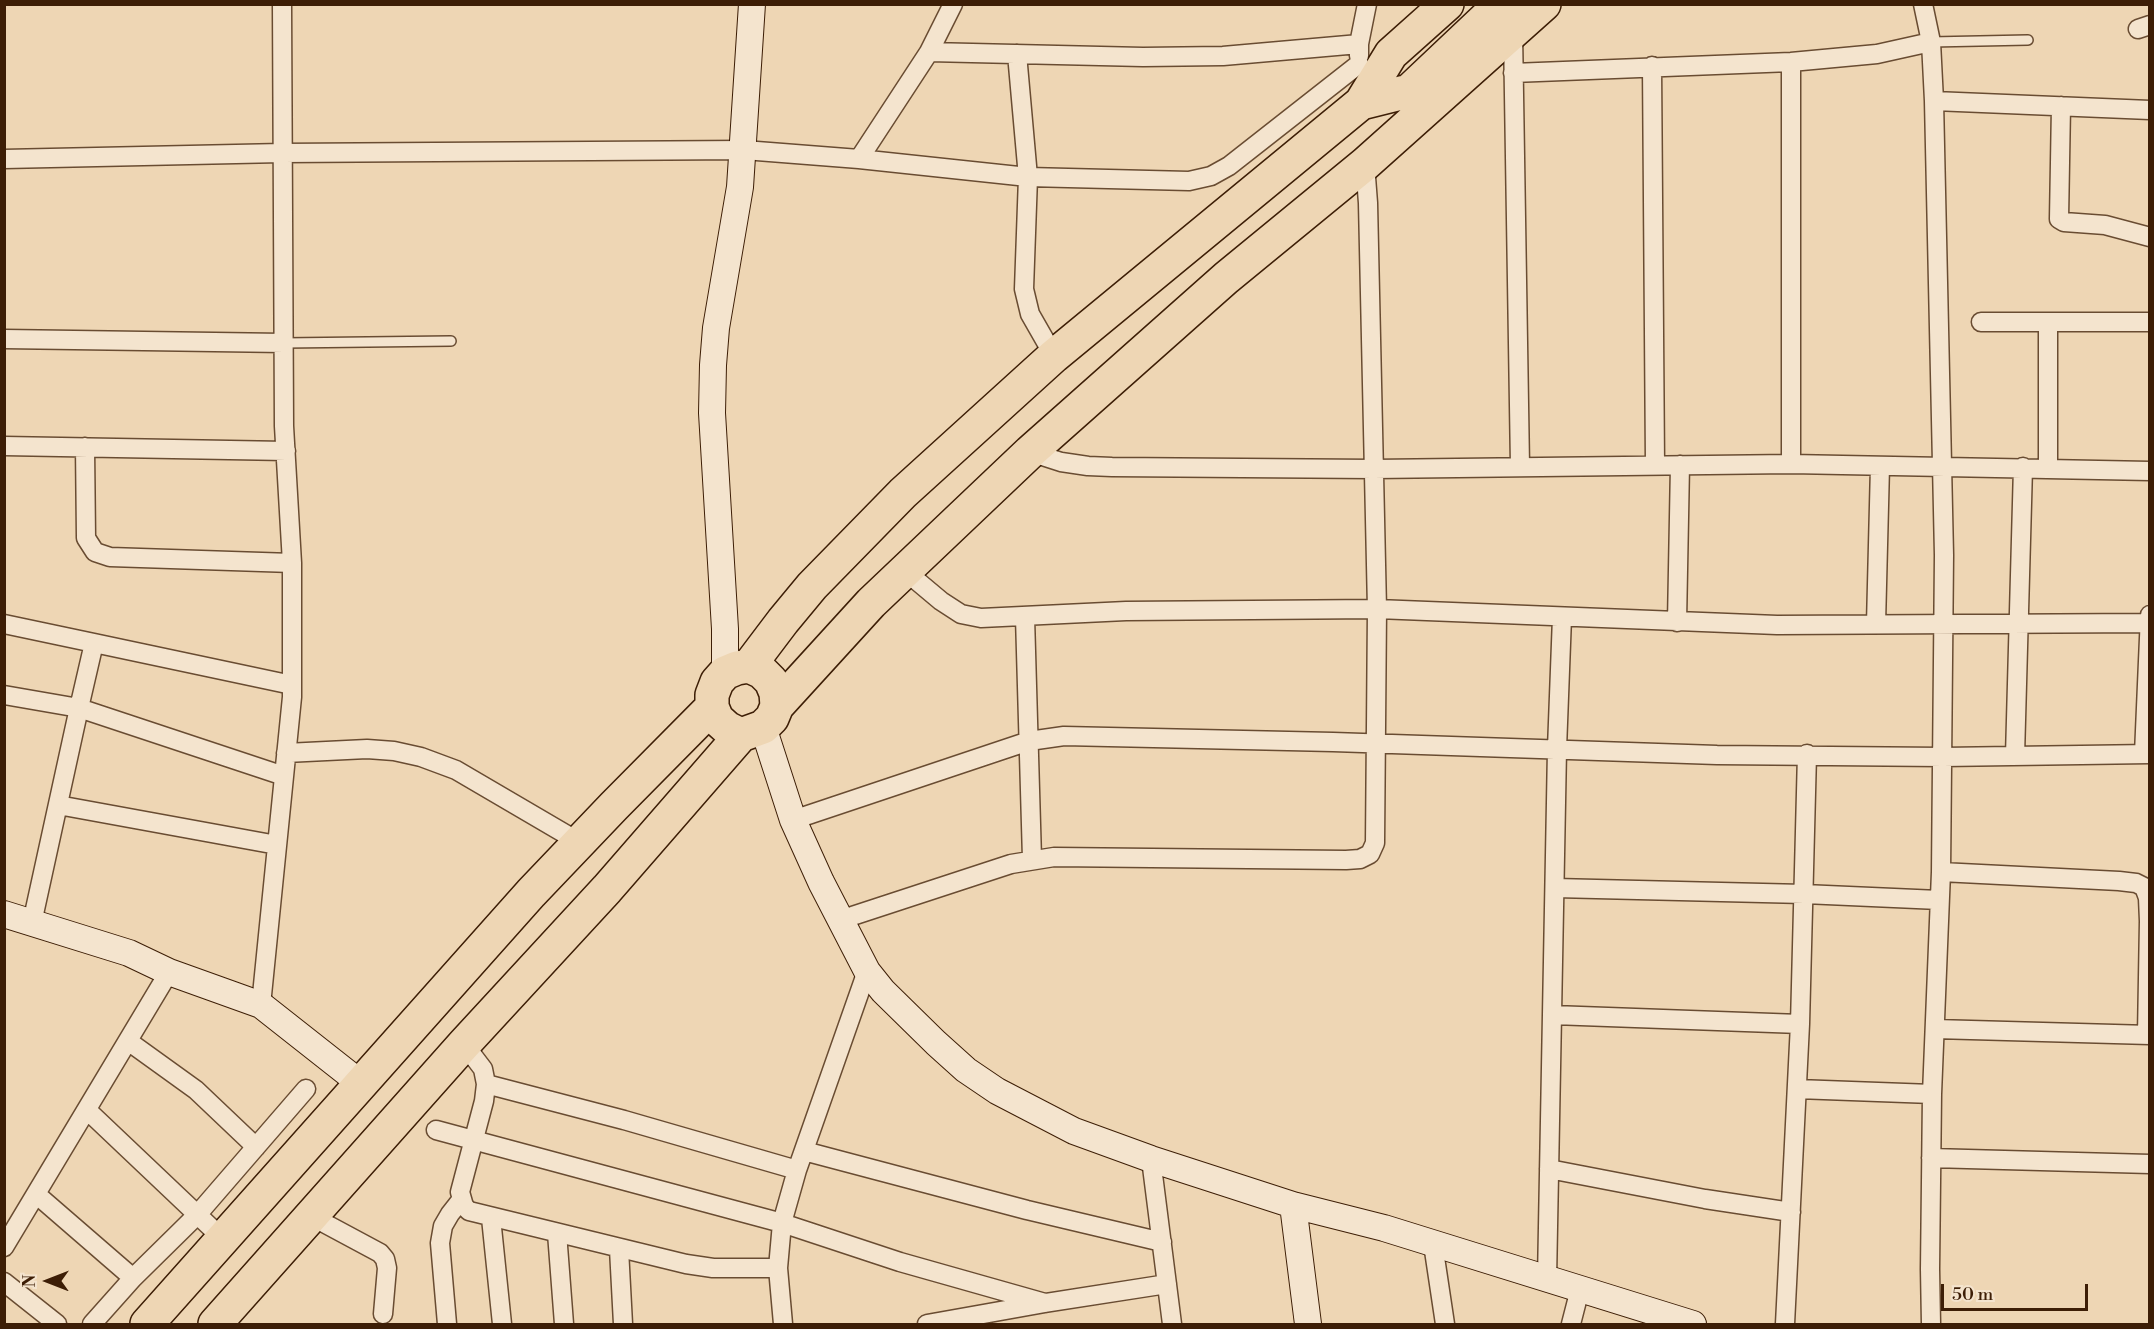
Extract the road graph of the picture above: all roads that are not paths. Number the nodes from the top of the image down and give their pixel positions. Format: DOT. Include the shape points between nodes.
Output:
graph roads {
  1 [pos="282,4"];
  2 [pos="752,4"];
  3 [pos="953,4"];
  4 [pos="1366,4"];
  5 [pos="1446,4"];
  6 [pos="1544,4"];
  7 [pos="1923,4"];
  8 [pos="1507,19"];
  9 [pos="2028,40"];
  10 [pos="1931,42"];
  11 [pos="1359,44"];
  12 [pos="929,52"];
  13 [pos="1017,54"];
  14 [pos="1791,62"];
  15 [pos="1359,64"];
  16 [pos="1653,66"];
  17 [pos="1513,73"];
  18 [pos="1934,100"];
  19 [pos="1361,103"];
  20 [pos="2061,106"];
  21 [pos="2150,110"];
  22 [pos="744,150"];
  23 [pos="282,153"];
  24 [pos="4,159"];
  25 [pos="859,159"];
  26 [pos="1365,164"];
  27 [pos="1028,177"];
  28 [pos="2150,237"];
  29 [pos="1981,322"];
  30 [pos="2150,322"];
  31 [pos="2048,323"];
  32 [pos="4,339"];
  33 [pos="451,341"];
  34 [pos="284,343"];
  35 [pos="1054,356"];
  36 [pos="4,446"];
  37 [pos="85,447"];
  38 [pos="286,451"];
  39 [pos="1030,452"];
  40 [pos="1791,464"];
  41 [pos="1655,465"];
  42 [pos="1680,465"];
  43 [pos="1520,466"];
  44 [pos="1880,466"];
  45 [pos="1942,466"];
  46 [pos="2023,467"];
  47 [pos="1374,469"];
  48 [pos="2048,469"];
  49 [pos="2150,471"];
  50 [pos="292,563"];
  51 [pos="904,570"];
  52 [pos="1377,609"];
  53 [pos="2150,615"];
  54 [pos="1025,617"];
  55 [pos="1562,617"];
  56 [pos="1677,622"];
  57 [pos="2149,623"];
  58 [pos="4,624"];
  59 [pos="1876,624"];
  60 [pos="1943,624"];
  61 [pos="2019,625"];
  62 [pos="94,643"];
  63 [pos="737,670"];
  64 [pos="292,685"];
  65 [pos="4,695"];
  66 [pos="712,707"];
  67 [pos="79,708"];
  68 [pos="760,723"];
  69 [pos="1029,741"];
  70 [pos="1377,743"];
  71 [pos="1557,749"];
  72 [pos="286,753"];
  73 [pos="1807,754"];
  74 [pos="2147,754"];
  75 [pos="2015,756"];
  76 [pos="1943,757"];
  77 [pos="284,776"];
  78 [pos="58,805"];
  79 [pos="793,820"];
  80 [pos="579,842"];
  81 [pos="277,845"];
  82 [pos="1032,859"];
  83 [pos="1941,872"];
  84 [pos="1555,888"];
  85 [pos="1804,894"];
  86 [pos="1939,900"];
  87 [pos="4,914"];
  88 [pos="840,920"];
  89 [pos="32,923"];
  90 [pos="867,971"];
  91 [pos="169,972"];
  92 [pos="261,1005"];
  93 [pos="1553,1015"];
  94 [pos="1800,1024"];
  95 [pos="1935,1029"];
  96 [pos="2148,1035"];
  97 [pos="128,1041"];
  98 [pos="464,1044"];
  99 [pos="360,1083"];
  100 [pos="486,1084"];
  101 [pos="306,1089"];
  102 [pos="1797,1089"];
  103 [pos="1932,1094"];
  104 [pos="87,1110"];
  105 [pos="436,1131"];
  106 [pos="475,1141"];
  107 [pos="256,1147"];
  108 [pos="804,1151"];
  109 [pos="1931,1158"];
  110 [pos="1151,1159"];
  111 [pos="2150,1164"];
  112 [pos="1550,1169"];
  113 [pos="797,1170"];
  114 [pos="36,1194"];
  115 [pos="461,1200"];
  116 [pos="1293,1204"];
  117 [pos="1791,1212"];
  118 [pos="197,1215"];
  119 [pos="311,1216"];
  120 [pos="491,1218"];
  121 [pos="782,1223"];
  122 [pos="558,1233"];
  123 [pos="223,1239"];
  124 [pos="1162,1242"];
  125 [pos="1434,1244"];
  126 [pos="4,1247"];
  127 [pos="619,1249"];
  128 [pos="778,1268"];
  129 [pos="132,1278"];
  130 [pos="1547,1280"];
  131 [pos="4,1282"];
  132 [pos="1167,1284"];
  133 [pos="1580,1289"];
  134 [pos="1045,1303"];
  135 [pos="383,1314"];
  136 [pos="1661,1319"];
  137 [pos="57,1324"];
  138 [pos="92,1324"];
  139 [pos="147,1324"];
  140 [pos="215,1324"];
  141 [pos="447,1324"];
  142 [pos="502,1324"];
  143 [pos="564,1324"];
  144 [pos="623,1324"];
  145 [pos="783,1324"];
  146 [pos="927,1324"];
  147 [pos="1172,1324"];
  148 [pos="1308,1324"];
  149 [pos="1445,1324"];
  150 [pos="1571,1324"];
  151 [pos="1693,1324"];
  152 [pos="1785,1324"];
  153 [pos="1931,1324"];
  1 -- 23 [label="street"];
  2 -- 22 [label="street"];
  3 -- 12 [label="street"];
  4 -- 11 [label="street"];
  5 -- 19 [label="highway" via="1391,54"];
  6 -- 8 [label="highway"];
  7 -- 10 [label="street"];
  8 -- 17 [label="street"];
  8 -- 19 [label="highway" via="1409,91"];
  8 -- 26 [label="highway"];
  9 -- 10 [label="lane"];
  10 -- 14 [label="street" via="1877,54"];
  10 -- 18 [label="street"];
  11 -- 13 [label="street" via="1223,56"];
  11 -- 15 [label="street"];
  12 -- 13 [label="street"];
  12 -- 25 [label="street"];
  13 -- 27 [label="street"];
  14 -- 16 [label="street"];
  14 -- 40 [label="street"];
  15 -- 19 [label="street"];
  15 -- 27 [label="street" via="1229,166 1210,176 1189,181"];
  16 -- 17 [label="street"];
  16 -- 41 [label="street"];
  17 -- 43 [label="street"];
  18 -- 20 [label="street"];
  18 -- 45 [label="street"];
  19 -- 35 [label="highway"];
  20 -- 21 [label="street"];
  20 -- 28 [label="street" via="2059,219 2105,225"];
  22 -- 23 [label="street"];
  22 -- 25 [label="street"];
  22 -- 63 [label="street" via="716,328 712,413 725,629"];
  23 -- 24 [label="street"];
  23 -- 34 [label="street"];
  25 -- 27 [label="street"];
  26 -- 39 [label="highway" via="1226,278"];
  26 -- 47 [label="street"];
  27 -- 35 [label="street" via="1023,289 1030,314"];
  29 -- 31 [label="street"];
  30 -- 31 [label="street"];
  31 -- 48 [label="street"];
  32 -- 34 [label="street"];
  33 -- 34 [label="lane"];
  34 -- 38 [label="street"];
  35 -- 63 [label="highway" via="903,493"];
  36 -- 37 [label="street"];
  37 -- 38 [label="street"];
  37 -- 50 [label="street" via="86,538 95,552 110,556"];
  38 -- 50 [label="street"];
  39 -- 47 [label="street" via="1088,466"];
  39 -- 51 [label="highway"];
  40 -- 42 [label="street"];
  40 -- 44 [label="street"];
  41 -- 42 [label="street"];
  41 -- 43 [label="street"];
  42 -- 56 [label="street"];
  43 -- 47 [label="street"];
  44 -- 45 [label="street"];
  44 -- 59 [label="street"];
  45 -- 46 [label="street"];
  45 -- 60 [label="street"];
  46 -- 48 [label="street"];
  46 -- 61 [label="street"];
  47 -- 52 [label="street"];
  48 -- 49 [label="street"];
  50 -- 64 [label="street"];
  51 -- 54 [label="street" via="961,614 981,618"];
  51 -- 68 [label="highway"];
  52 -- 54 [label="street" via="1126,611"];
  52 -- 55 [label="street"];
  52 -- 70 [label="street"];
  53 -- 57 [label="street"];
  54 -- 69 [label="street"];
  55 -- 56 [label="street"];
  55 -- 71 [label="street"];
  56 -- 59 [label="street"];
  57 -- 61 [label="street"];
  57 -- 74 [label="street"];
  58 -- 62 [label="street"];
  59 -- 60 [label="street"];
  60 -- 61 [label="street"];
  60 -- 76 [label="street"];
  61 -- 75 [label="street"];
  62 -- 64 [label="street"];
  62 -- 67 [label="street"];
  63 -- 66 [label="highway" via="717,682"];
  63 -- 68 [label="highway" via="762,672 777,693"];
  64 -- 72 [label="street"];
  65 -- 67 [label="street"];
  66 -- 68 [label="highway" via="727,728"];
  66 -- 80 [label="highway"];
  67 -- 77 [label="street"];
  67 -- 78 [label="street"];
  68 -- 79 [label="street"];
  68 -- 98 [label="highway"];
  69 -- 70 [label="street" via="1064,736"];
  69 -- 79 [label="street"];
  69 -- 82 [label="street"];
  70 -- 71 [label="street"];
  70 -- 82 [label="street" via="1375,843 1370,854 1359,859"];
  71 -- 73 [label="street"];
  71 -- 84 [label="street"];
  72 -- 77 [label="street"];
  72 -- 80 [label="street" via="367,749 421,757 456,770"];
  73 -- 76 [label="street"];
  73 -- 85 [label="street"];
  74 -- 75 [label="street"];
  75 -- 76 [label="street"];
  76 -- 83 [label="street"];
  77 -- 81 [label="street"];
  78 -- 81 [label="street"];
  78 -- 89 [label="street"];
  79 -- 88 [label="street"];
  80 -- 99 [label="highway"];
  81 -- 92 [label="street"];
  82 -- 88 [label="street"];
  83 -- 86 [label="street"];
  83 -- 96 [label="street" via="2119,881 2144,887 2149,921"];
  84 -- 85 [label="street"];
  84 -- 93 [label="street"];
  85 -- 86 [label="street"];
  85 -- 94 [label="street"];
  86 -- 95 [label="street"];
  87 -- 89 [label="street"];
  88 -- 90 [label="street"];
  89 -- 91 [label="street" via="129,953"];
  90 -- 108 [label="street"];
  90 -- 110 [label="street" via="966,1070 1074,1131"];
  91 -- 92 [label="street"];
  91 -- 97 [label="street"];
  92 -- 99 [label="street"];
  93 -- 94 [label="street"];
  93 -- 112 [label="street"];
  94 -- 102 [label="street"];
  95 -- 96 [label="street"];
  95 -- 103 [label="street"];
  97 -- 104 [label="street"];
  97 -- 107 [label="street" via="196,1090"];
  98 -- 100 [label="street" via="483,1069"];
  98 -- 119 [label="highway"];
  99 -- 123 [label="highway"];
  100 -- 106 [label="street"];
  100 -- 113 [label="street"];
  101 -- 107 [label="street"];
  102 -- 103 [label="street"];
  102 -- 117 [label="street"];
  103 -- 109 [label="street"];
  104 -- 114 [label="street"];
  104 -- 118 [label="street"];
  105 -- 106 [label="street"];
  106 -- 115 [label="street"];
  106 -- 121 [label="street"];
  107 -- 118 [label="street"];
  108 -- 113 [label="street"];
  108 -- 124 [label="street"];
  109 -- 111 [label="street"];
  109 -- 153 [label="street"];
  110 -- 116 [label="street"];
  110 -- 124 [label="street"];
  112 -- 117 [label="street"];
  112 -- 130 [label="street"];
  113 -- 121 [label="street"];
  114 -- 126 [label="street"];
  114 -- 129 [label="street"];
  115 -- 120 [label="street" via="469,1211"];
  115 -- 141 [label="street" via="443,1226 440,1243"];
  116 -- 125 [label="street"];
  116 -- 148 [label="street"];
  117 -- 152 [label="street"];
  118 -- 123 [label="street"];
  118 -- 129 [label="street"];
  119 -- 135 [label="street" via="385,1258"];
  119 -- 140 [label="highway"];
  120 -- 122 [label="street"];
  120 -- 142 [label="street"];
  121 -- 128 [label="street"];
  121 -- 134 [label="street"];
  122 -- 127 [label="street"];
  122 -- 143 [label="street"];
  123 -- 139 [label="highway"];
  124 -- 132 [label="street"];
  125 -- 130 [label="street"];
  125 -- 149 [label="street"];
  127 -- 128 [label="street" via="713,1268"];
  127 -- 144 [label="street"];
  128 -- 145 [label="street"];
  129 -- 138 [label="street"];
  130 -- 133 [label="street"];
  131 -- 137 [label="street"];
  132 -- 134 [label="street"];
  132 -- 147 [label="street"];
  133 -- 136 [label="street"];
  133 -- 150 [label="street"];
  134 -- 146 [label="street"];
  136 -- 151 [label="street"];
}
